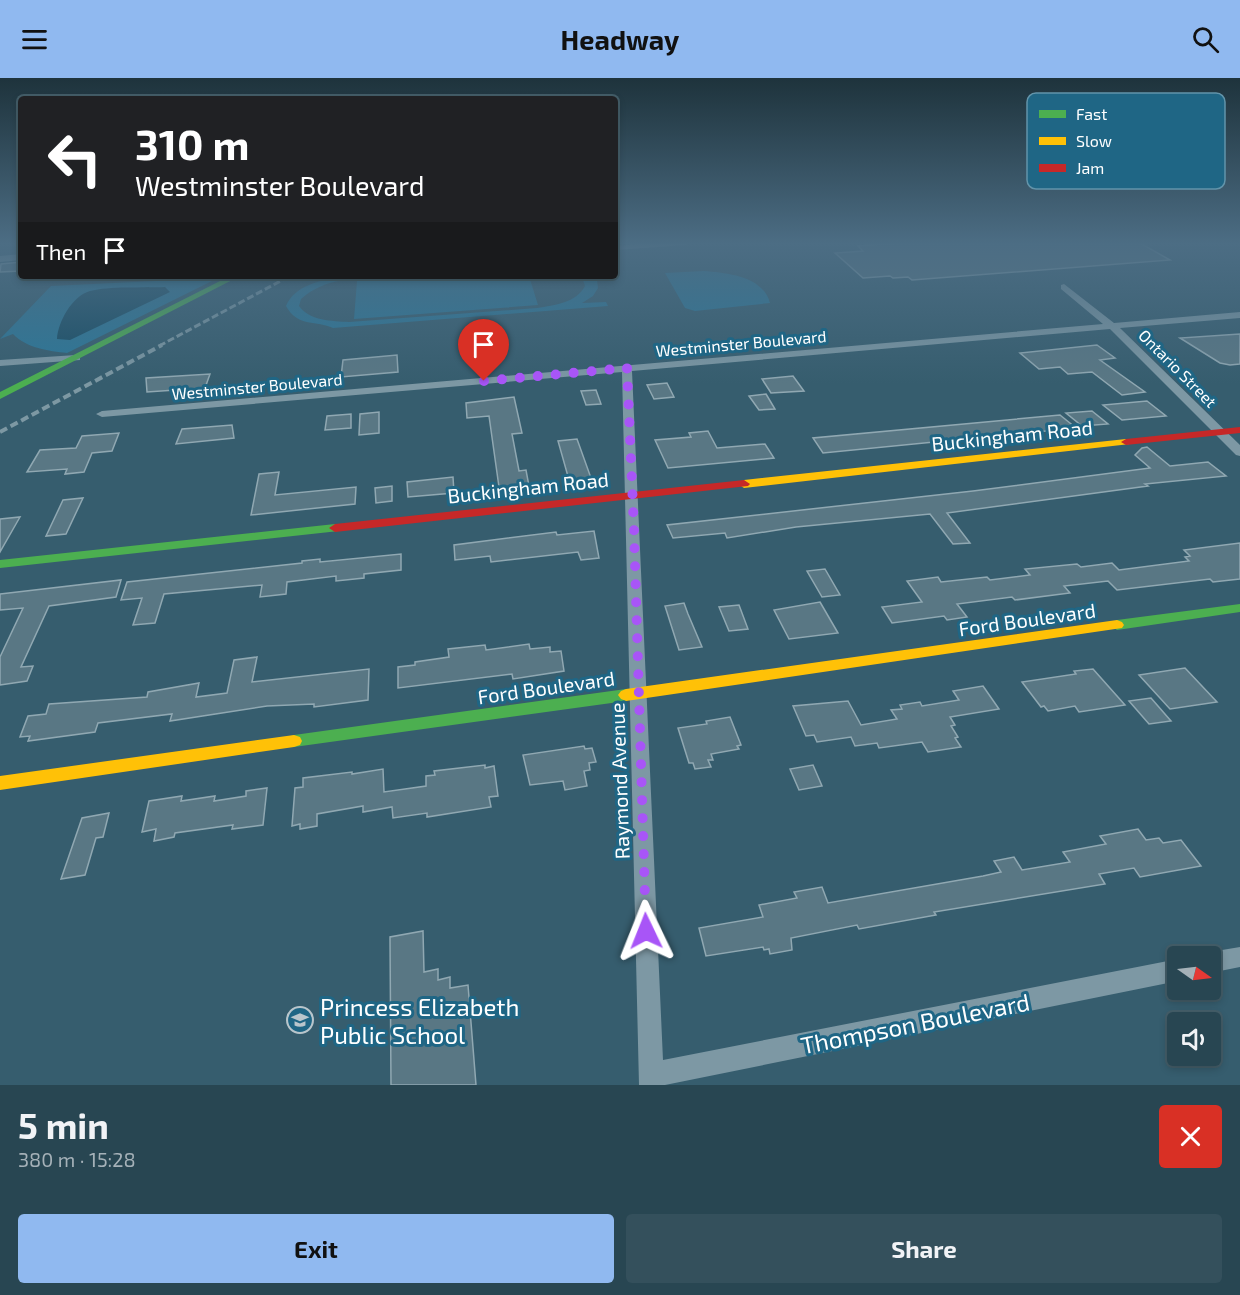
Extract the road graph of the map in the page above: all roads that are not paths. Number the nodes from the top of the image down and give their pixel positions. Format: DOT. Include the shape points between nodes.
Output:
graph roads {
  1 [pos="210,290"];
  2 [pos="1068,290"];
  3 [pos="1240,315"];
  4 [pos="1112,326"];
  5 [pos="76,358"];
  6 [pos="0,363"];
  7 [pos="627,368"];
  8 [pos="0,396"];
  9 [pos="102,414"];
  10 [pos="1240,430"];
  11 [pos="1219,432"];
  12 [pos="1240,452"];
  13 [pos="633,495"];
  14 [pos="0,564"];
  15 [pos="1240,608"];
  16 [pos="639,694"];
  17 [pos="0,783"];
  18 [pos="1240,957"];
  19 [pos="1221,961"];
  20 [pos="1167,972"];
  21 [pos="652,1080"];
  1 -- 5 [label="street"];
  2 -- 4 [label="street, Ontario Street"];
  3 -- 4 [label="street, Westminster Boulevard"];
  4 -- 7 [label="street, Westminster Boulevard"];
  4 -- 11 [label="street, Ontario Street"];
  5 -- 6 [label="street"];
  5 -- 8 [label="street"];
  7 -- 9 [label="street, Westminster Boulevard"];
  7 -- 13 [label="street, Raymond Avenue"];
  10 -- 11 [label="street, Buckingham Road"];
  11 -- 12 [label="street, Ontario Street"];
  11 -- 13 [label="street, Buckingham Road"];
  13 -- 14 [label="street, Buckingham Road"];
  13 -- 16 [label="street, Raymond Avenue"];
  15 -- 16 [label="street, Ford Boulevard"];
  16 -- 17 [label="street, Ford Boulevard"];
  16 -- 21 [label="street, Raymond Avenue"];
  18 -- 19 [label="street"];
  20 -- 21 [label="street, Thompson Boulevard"];
}
